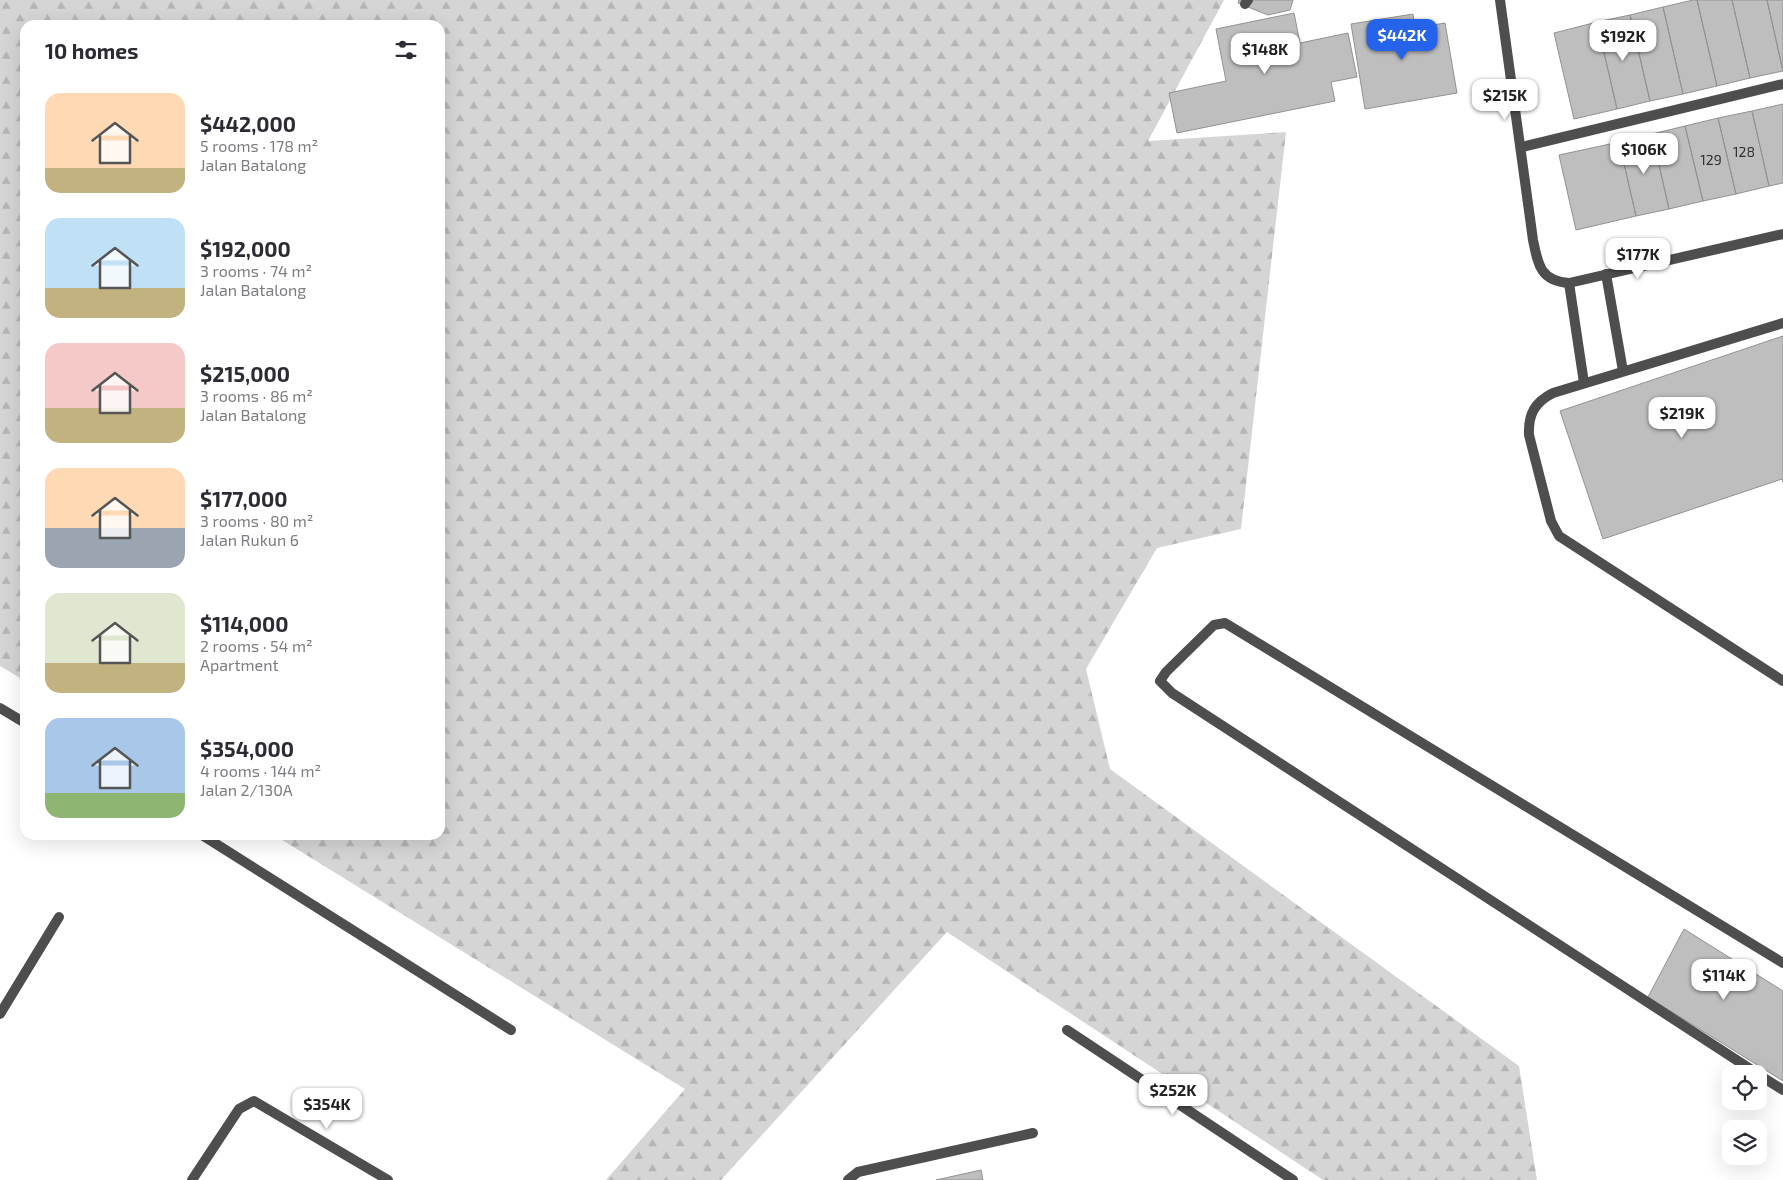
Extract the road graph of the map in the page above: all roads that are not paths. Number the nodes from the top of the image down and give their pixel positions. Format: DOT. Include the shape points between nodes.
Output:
graph roads {
  1 [pos="1500,0"];
  2 [pos="1783,84"];
  3 [pos="1522,147"];
  4 [pos="1783,234"];
  5 [pos="1606,274"];
  6 [pos="1569,283"];
  7 [pos="1783,323"];
  8 [pos="1623,371"];
  9 [pos="1584,383"];
  10 [pos="1783,681"];
  11 [pos="0,708"];
  12 [pos="20,721"];
  13 [pos="210,840"];
  14 [pos="59,917"];
  15 [pos="1783,963"];
  16 [pos="0,1014"];
  17 [pos="511,1030"];
  18 [pos="1067,1030"];
  19 [pos="1744,1065"];
  20 [pos="1767,1080"];
  21 [pos="1783,1090"];
  22 [pos="1033,1133"];
  23 [pos="192,1180"];
  24 [pos="388,1180"];
  25 [pos="848,1180"];
  26 [pos="1293,1180"];
  1 -- 3 [label="street"];
  2 -- 3 [label="street"];
  3 -- 6 [label="street" via="1537,260 1542,273 1559,282"];
  4 -- 5 [label="street"];
  5 -- 6 [label="street"];
  5 -- 8 [label="street"];
  6 -- 9 [label="street"];
  7 -- 8 [label="street"];
  8 -- 9 [label="street"];
  9 -- 10 [label="street" via="1541,399 1528,422 1554,529 1566,542"];
  11 -- 12 [label="street"];
  13 -- 17 [label="street"];
  14 -- 16 [label="street"];
  15 -- 19 [label="street" via="1225,623 1214,625 1160,681 1180,698"];
  18 -- 26 [label="street"];
  20 -- 21 [label="street"];
  22 -- 25 [label="street" via="858,1172"];
  23 -- 24 [label="street" via="238,1109 254,1101"];
}
